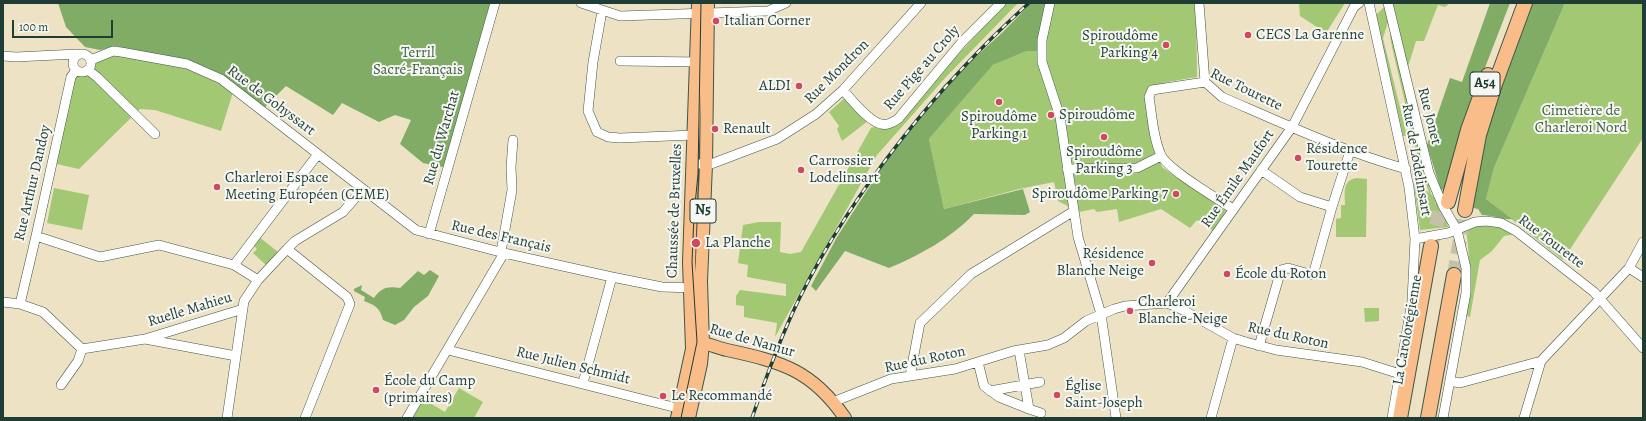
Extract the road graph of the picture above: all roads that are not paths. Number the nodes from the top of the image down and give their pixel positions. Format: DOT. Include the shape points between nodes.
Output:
graph roads {
  1 [pos="495,3"];
  2 [pos="580,3"];
  3 [pos="786,3"];
  4 [pos="921,3"];
  5 [pos="1001,3"];
  6 [pos="1050,3"];
  7 [pos="1199,3"];
  8 [pos="1358,3"];
  9 [pos="1369,3"];
  10 [pos="1388,3"];
  11 [pos="1515,3"];
  12 [pos="1525,3"];
  13 [pos="703,10"];
  14 [pos="602,11"];
  15 [pos="77,54"];
  16 [pos="3,56"];
  17 [pos="91,60"];
  18 [pos="620,61"];
  19 [pos="702,62"];
  20 [pos="76,70"];
  21 [pos="88,70"];
  22 [pos="1205,82"];
  23 [pos="843,90"];
  24 [pos="1292,126"];
  25 [pos="155,134"];
  26 [pos="694,135"];
  27 [pos="513,140"];
  28 [pos="1350,151"];
  29 [pos="318,154"];
  30 [pos="1161,156"];
  31 [pos="693,164"];
  32 [pos="706,165"];
  33 [pos="1067,169"];
  34 [pos="1406,169"];
  35 [pos="1261,170"];
  36 [pos="363,189"];
  37 [pos="1446,198"];
  38 [pos="1332,207"];
  39 [pos="1233,209"];
  40 [pos="1465,210"];
  41 [pos="1074,212"];
  42 [pos="1457,230"];
  43 [pos="429,234"];
  44 [pos="36,236"];
  45 [pos="1415,239"];
  46 [pos="1643,242"];
  47 [pos="287,249"];
  48 [pos="502,253"];
  49 [pos="234,265"];
  50 [pos="1629,268"];
  51 [pos="1454,275"];
  52 [pos="1643,276"];
  53 [pos="612,277"];
  54 [pos="258,280"];
  55 [pos="689,288"];
  56 [pos="701,289"];
  57 [pos="1600,298"];
  58 [pos="3,302"];
  59 [pos="1167,303"];
  60 [pos="20,304"];
  61 [pos="243,309"];
  62 [pos="1100,314"];
  63 [pos="1443,334"];
  64 [pos="1233,338"];
  65 [pos="145,339"];
  66 [pos="697,343"];
  67 [pos="1259,346"];
  68 [pos="1643,348"];
  69 [pos="82,349"];
  70 [pos="448,350"];
  71 [pos="723,350"];
  72 [pos="1019,350"];
  73 [pos="236,356"];
  74 [pos="978,362"];
  75 [pos="1541,362"];
  76 [pos="701,364"];
  77 [pos="1400,374"];
  78 [pos="910,376"];
  79 [pos="1450,381"];
  80 [pos="1040,382"];
  81 [pos="583,383"];
  82 [pos="61,385"];
  83 [pos="1025,385"];
  84 [pos="990,391"];
  85 [pos="833,402"];
  86 [pos="1029,409"];
  87 [pos="1041,413"];
  88 [pos="684,414"];
  89 [pos="227,418"];
  90 [pos="305,418"];
  91 [pos="407,418"];
  92 [pos="845,418"];
  93 [pos="1116,418"];
  94 [pos="1211,418"];
  95 [pos="1392,418"];
  96 [pos="1400,418"];
  97 [pos="1409,418"];
  98 [pos="1428,418"];
  99 [pos="1436,418"];
  100 [pos="1443,418"];
  101 [pos="1524,418"];
  1 -- 43 [label="street, Rue du Warchat"];
  2 -- 14 [label="street"];
  3 -- 13 [label="street" via="768,11"];
  4 -- 23 [label="street, Rue Mondron"];
  5 -- 23 [label="street, Rue Pige au Croly" via="962,42 898,119 890,124 881,125 872,120"];
  6 -- 33 [label="street" via="1042,40 1042,62 1060,117"];
  7 -- 22 [label="street"];
  8 -- 24 [label="street, Rue Émile Maufort"];
  9 -- 34 [label="street, Rue de Lodelinsart"];
  10 -- 42 [label="street, Rue Jonet" via="1428,173"];
  11 -- 37 [label="highway, A54"];
  12 -- 40 [label="highway, A54" via="1479,135"];
  13 -- 14 [label="street" via="620,16"];
  13 -- 19 [label="main road, Chaussée de Bruxelles / N5"];
  14 -- 26 [label="street" via="588,111 597,132 608,137 620,138"];
  15 -- 16 [label="street"];
  15 -- 17 [label="street" via="88,55"];
  15 -- 20 [label="street" via="73,59"];
  17 -- 21 [label="street"];
  17 -- 29 [label="street, Rue de Gohyssart" via="113,51 187,64 221,79"];
  18 -- 19 [label="street"];
  19 -- 26 [label="main road, Chaussée de Bruxelles / N5"];
  19 -- 32 [label="main road, Chaussée de Bruxelles / N5"];
  20 -- 21 [label="street"];
  20 -- 44 [label="street, Rue Arthur Dandoy" via="71,77"];
  21 -- 25 [label="street"];
  22 -- 24 [label="street, Rue Tourette" via="1222,97"];
  22 -- 30 [label="street, Rue Tourette" via="1160,88 1150,93"];
  23 -- 32 [label="street, Rue Mondron" via="816,114 777,138"];
  24 -- 28 [label="street, Rue Tourette"];
  24 -- 35 [label="street, Rue Émile Maufort"];
  26 -- 31 [label="main road, Chaussée de Bruxelles / N5"];
  27 -- 48 [label="street" via="512,190"];
  28 -- 34 [label="street, Rue Tourette"];
  28 -- 38 [label="street"];
  29 -- 36 [label="street, Rue des Français"];
  29 -- 49 [label="street"];
  30 -- 33 [label="street" via="1137,168"];
  30 -- 39 [label="street" via="1171,166"];
  31 -- 32 [label="street, Rue Mondron"];
  31 -- 55 [label="main road, Chaussée de Bruxelles / N5"];
  32 -- 56 [label="main road, Chaussée de Bruxelles / N5"];
  33 -- 41 [label="street"];
  34 -- 45 [label="street, Rue de Lodelinsart"];
  35 -- 38 [label="street" via="1300,198"];
  35 -- 39 [label="street, Rue Émile Maufort"];
  36 -- 43 [label="street, Rue des Français" via="416,230"];
  36 -- 47 [label="street" via="343,212 295,241"];
  38 -- 67 [label="street" via="1313,275 1288,268 1281,270"];
  39 -- 59 [label="street, Rue Émile Maufort"];
  41 -- 62 [label="street" via="1078,237"];
  41 -- 78 [label="street" via="971,274 920,323"];
  42 -- 45 [label="street, Rue Tourette"];
  42 -- 57 [label="street, Rue Tourette" via="1475,222 1501,223 1516,231"];
  42 -- 79 [label="street" via="1466,268 1466,292"];
  43 -- 48 [label="street, Rue des Français"];
  44 -- 49 [label="street" via="100,257 159,245"];
  44 -- 60 [label="street, Rue Arthur Dandoy"];
  45 -- 77 [label="street, Rue de Lodelinsart" via="1412,301"];
  46 -- 50 [label="street"];
  47 -- 54 [label="street"];
  47 -- 90 [label="street" via="347,297 350,304"];
  48 -- 53 [label="street, Rue des Français"];
  48 -- 70 [label="street"];
  49 -- 54 [label="street"];
  50 -- 52 [label="street"];
  50 -- 57 [label="street"];
  51 -- 63 [label="highway"];
  53 -- 55 [label="street, Rue des Français" via="662,287"];
  53 -- 81 [label="street"];
  54 -- 61 [label="street" via="244,301"];
  55 -- 56 [label="street, Rue des Français"];
  55 -- 66 [label="main road, Chaussée de Bruxelles / N5"];
  56 -- 66 [label="main road, Chaussée de Bruxelles / N5"];
  57 -- 68 [label="street, Rue Tourette"];
  57 -- 75 [label="street"];
  58 -- 60 [label="street"];
  59 -- 62 [label="street, Rue du Roton" via="1125,306"];
  59 -- 64 [label="street, Rue du Roton"];
  60 -- 69 [label="street" via="43,312"];
  61 -- 65 [label="street, Ruelle Mahieu"];
  61 -- 73 [label="street"];
  62 -- 72 [label="street, Rue du Roton" via="1057,342"];
  62 -- 93 [label="street"];
  63 -- 98 [label="highway"];
  63 -- 99 [label="highway" via="1447,348"];
  64 -- 67 [label="street, Rue du Roton"];
  64 -- 94 [label="street"];
  65 -- 69 [label="street"];
  65 -- 73 [label="street"];
  66 -- 71 [label="main road, Rue de Namur"];
  66 -- 76 [label="main road, Chaussée de Bruxelles / N5"];
  66 -- 88 [label="main road, Chaussée de Bruxelles / N5"];
  67 -- 77 [label="street, Rue du Roton" via="1362,362"];
  69 -- 82 [label="street" via="78,361"];
  70 -- 81 [label="street, Rue Julien Schmidt"];
  70 -- 91 [label="street"];
  71 -- 76 [label="main road"];
  71 -- 85 [label="main road, Rue de Namur" via="790,367 822,388"];
  72 -- 74 [label="street, Rue du Roton"];
  72 -- 83 [label="street"];
  73 -- 89 [label="street"];
  74 -- 78 [label="street, Rue du Roton" via="955,369"];
  74 -- 84 [label="street, Rue du Roton" via="984,386"];
  75 -- 79 [label="street" via="1460,382"];
  75 -- 101 [label="street"];
  76 -- 88 [label="main road, Chaussée de Bruxelles / N5"];
  77 -- 95 [label="street, Rue de Lodelinsart"];
  78 -- 85 [label="street, Rue du Roton" via="891,380"];
  79 -- 100 [label="street"];
  80 -- 83 [label="street"];
  81 -- 88 [label="street, Rue Julien Schmidt"];
  83 -- 84 [label="street"];
  83 -- 86 [label="street"];
  84 -- 86 [label="street"];
  85 -- 92 [label="main road, Rue de Namur"];
  86 -- 87 [label="street"];
  96 -- 97 [label="highway, La Carolorégienne" via="1436,247"];
}
